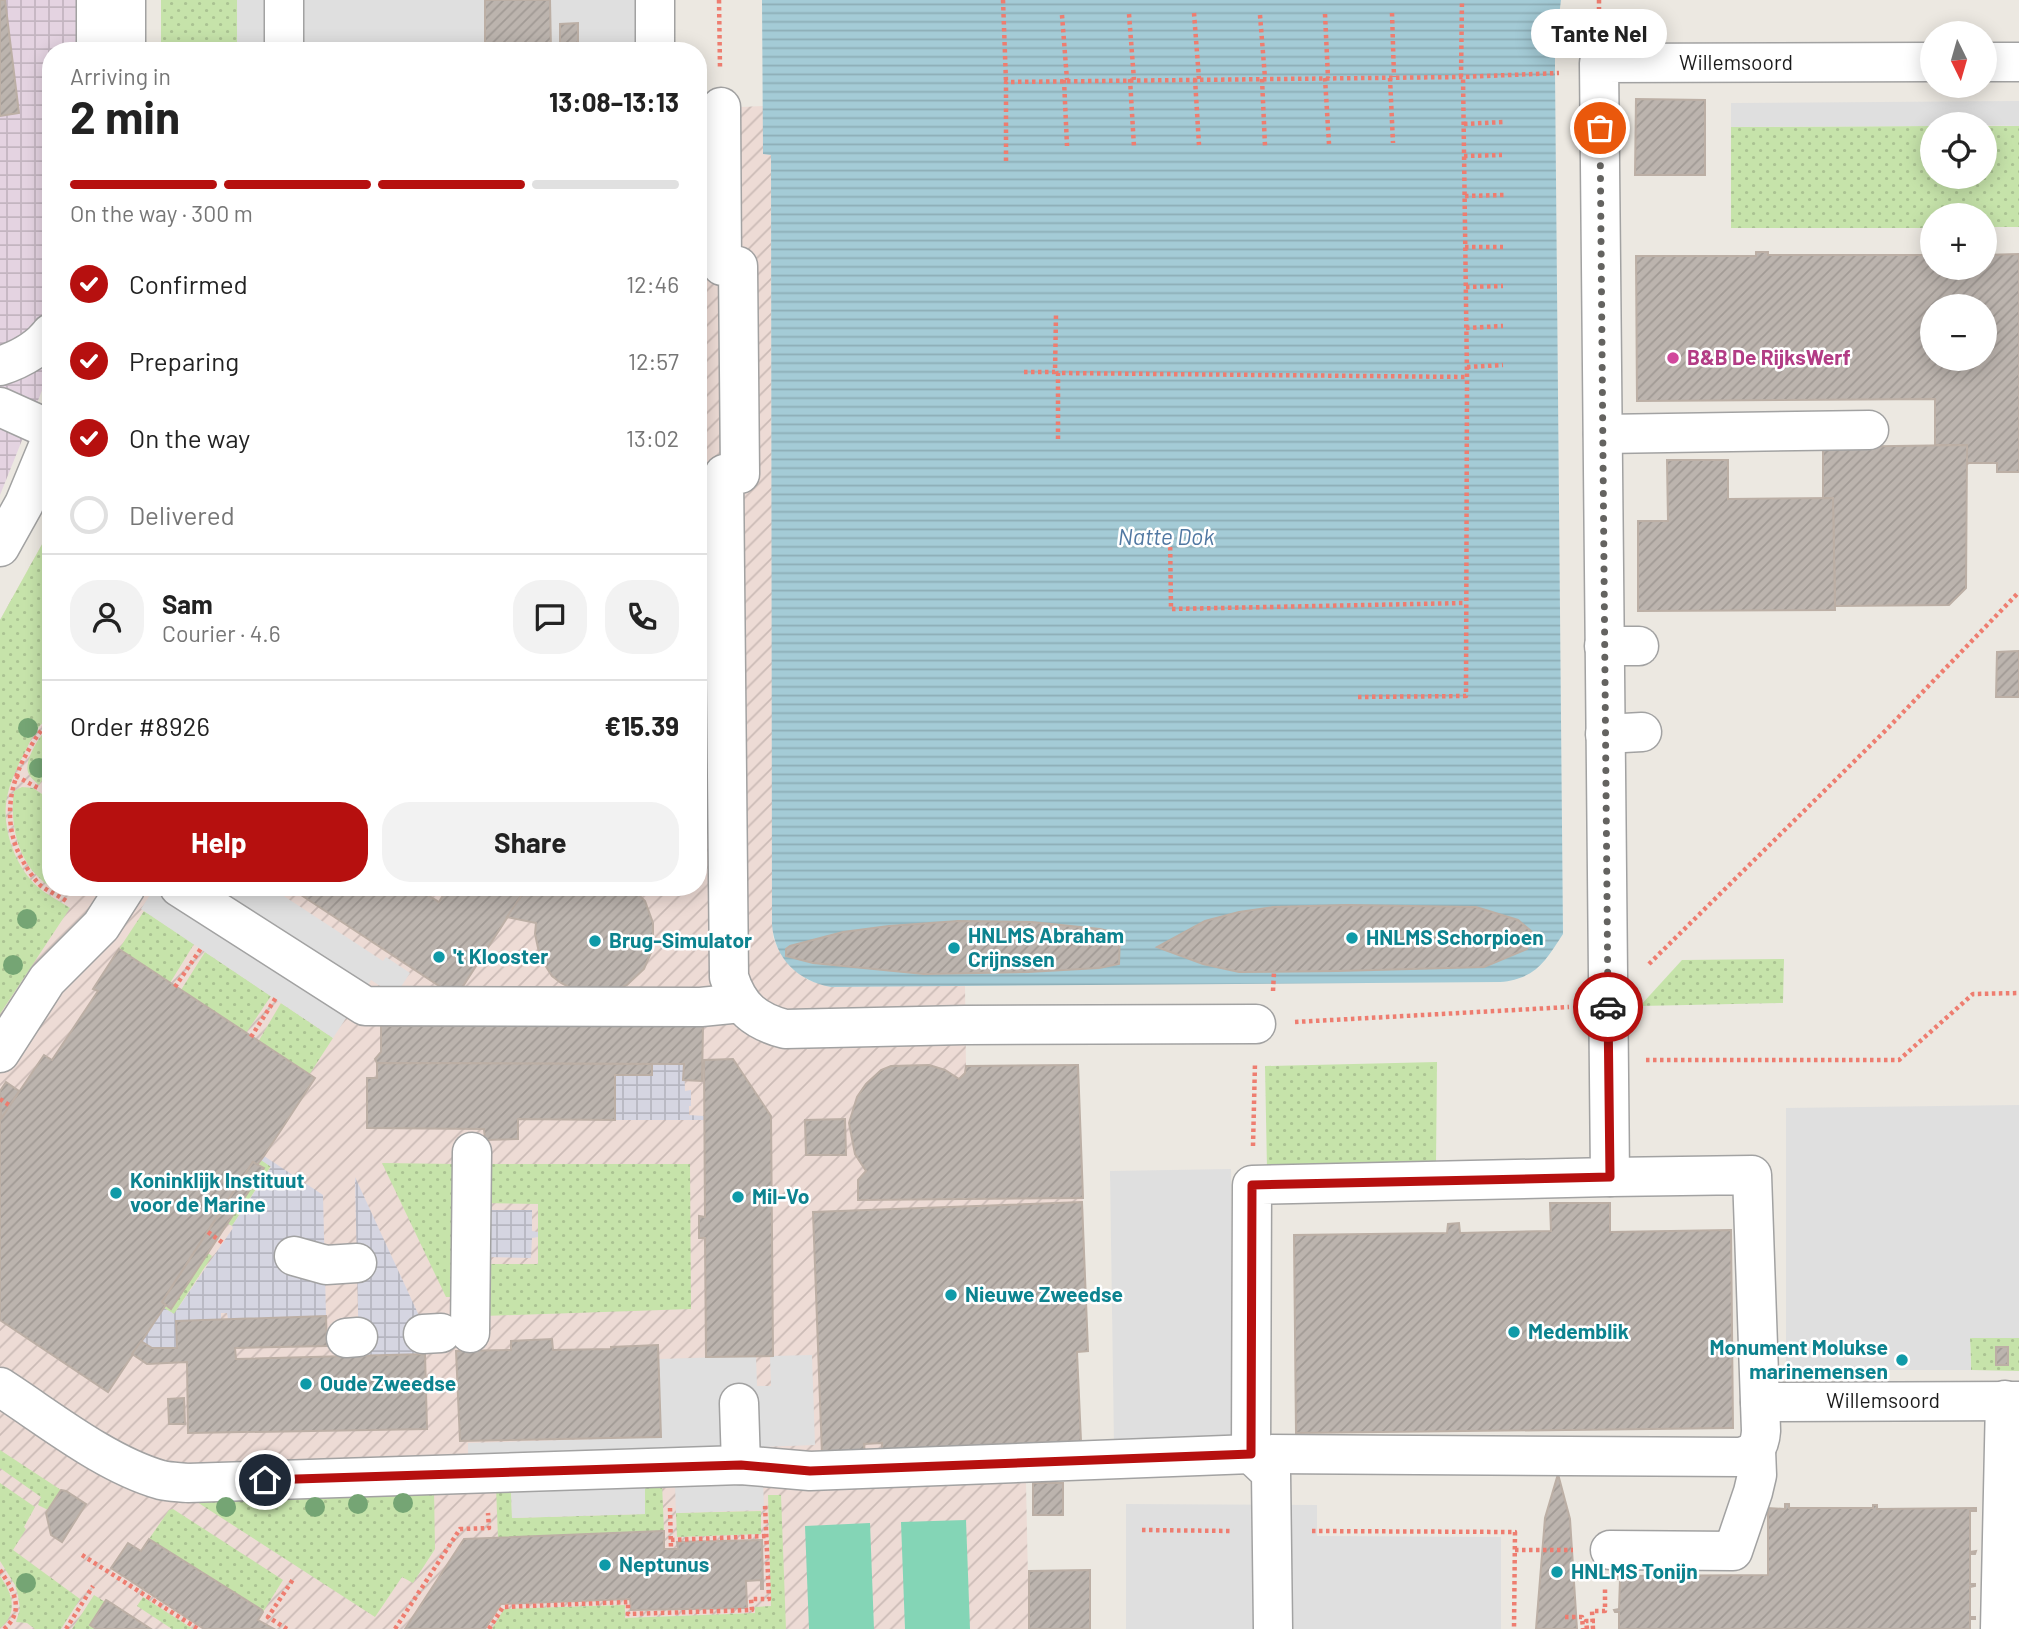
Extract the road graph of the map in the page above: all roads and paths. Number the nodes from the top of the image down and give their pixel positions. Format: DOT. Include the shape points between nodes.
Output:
graph roads {
  1 [pos="96,0"];
  2 [pos="126,0"];
  3 [pos="284,0"];
  4 [pos="655,0"];
  5 [pos="719,0"];
  6 [pos="1003,0"];
  7 [pos="1462,0"];
  8 [pos="1194,13"];
  9 [pos="1392,13"];
  10 [pos="1129,14"];
  11 [pos="1325,14"];
  12 [pos="1062,15"];
  13 [pos="1261,15"];
  14 [pos="96,42"];
  15 [pos="126,42"];
  16 [pos="284,42"];
  17 [pos="655,42"];
  18 [pos="1920,62"];
  19 [pos="1997,62"];
  20 [pos="2019,62"];
  21 [pos="1564,73"];
  22 [pos="1392,77"];
  23 [pos="1462,77"];
  24 [pos="1327,78"];
  25 [pos="1197,79"];
  26 [pos="1264,79"];
  27 [pos="1065,80"];
  28 [pos="1132,80"];
  29 [pos="1006,82"];
  30 [pos="721,107"];
  31 [pos="1503,122"];
  32 [pos="1464,124"];
  33 [pos="1393,143"];
  34 [pos="1329,144"];
  35 [pos="1199,145"];
  36 [pos="1067,146"];
  37 [pos="1265,146"];
  38 [pos="1134,147"];
  39 [pos="1503,155"];
  40 [pos="1464,156"];
  41 [pos="1006,161"];
  42 [pos="1504,195"];
  43 [pos="1465,196"];
  44 [pos="1465,247"];
  45 [pos="1503,247"];
  46 [pos="1503,286"];
  47 [pos="1466,287"];
  48 [pos="1056,314"];
  49 [pos="1503,326"];
  50 [pos="1466,328"];
  51 [pos="42,342"];
  52 [pos="1503,365"];
  53 [pos="0,366"];
  54 [pos="1467,367"];
  55 [pos="1024,372"];
  56 [pos="1057,372"];
  57 [pos="1467,377"];
  58 [pos="0,407"];
  59 [pos="42,426"];
  60 [pos="1869,430"];
  61 [pos="1602,433"];
  62 [pos="1058,439"];
  63 [pos="42,461"];
  64 [pos="1170,533"];
  65 [pos="0,547"];
  66 [pos="2019,592"];
  67 [pos="1465,603"];
  68 [pos="1358,697"];
  69 [pos="42,728"];
  70 [pos="16,776"];
  71 [pos="38,788"];
  72 [pos="42,885"];
  73 [pos="58,896"];
  74 [pos="120,896"];
  75 [pos="193,896"];
  76 [pos="102,925"];
  77 [pos="2019,993"];
  78 [pos="741,1003"];
  79 [pos="1608,1005"];
  80 [pos="1256,1024"];
  81 [pos="0,1053"];
  82 [pos="1609,1060"];
  83 [pos="0,1099"];
  84 [pos="9,1105"];
  85 [pos="472,1152"];
  86 [pos="1610,1177"];
  87 [pos="1252,1185"];
  88 [pos="208,1233"];
  89 [pos="223,1242"];
  90 [pos="294,1256"];
  91 [pos="357,1263"];
  92 [pos="444,1333"];
  93 [pos="0,1387"];
  94 [pos="2012,1401"];
  95 [pos="1760,1402"];
  96 [pos="739,1403"];
  97 [pos="1756,1450"];
  98 [pos="1251,1454"];
  99 [pos="753,1466"];
  100 [pos="486,1474"];
  101 [pos="1142,1530"];
  102 [pos="1271,1531"];
  103 [pos="766,1536"];
  104 [pos="671,1540"];
  105 [pos="1515,1550"];
  106 [pos="1610,1550"];
  107 [pos="82,1555"];
  108 [pos="0,1570"];
  109 [pos="294,1578"];
  110 [pos="93,1586"];
  111 [pos="1592,1611"];
  112 [pos="1564,1617"];
  113 [pos="7,1628"];
  114 [pos="66,1629"];
  115 [pos="198,1629"];
  116 [pos="287,1629"];
  117 [pos="395,1629"];
  118 [pos="489,1629"];
  119 [pos="1273,1629"];
  120 [pos="1514,1629"];
  121 [pos="1585,1629"];
  122 [pos="1594,1629"];
  123 [pos="2000,1629"];
  1 -- 14 [label="street"];
  2 -- 15 [label="street"];
  3 -- 16 [label="street"];
  4 -- 17 [label="street"];
  5 -- 30 [label="path"];
  6 -- 29 [label="path"];
  7 -- 23 [label="path"];
  8 -- 25 [label="path"];
  9 -- 22 [label="path"];
  10 -- 28 [label="path"];
  11 -- 24 [label="path"];
  12 -- 27 [label="path"];
  13 -- 26 [label="path"];
  18 -- 61 [label="street, Willemsoord" via="1600,63"];
  19 -- 20 [label="street"];
  21 -- 23 [label="path"];
  22 -- 23 [label="path"];
  22 -- 24 [label="path"];
  22 -- 33 [label="path"];
  23 -- 32 [label="path"];
  24 -- 26 [label="path"];
  24 -- 34 [label="path"];
  25 -- 26 [label="path"];
  25 -- 28 [label="path"];
  25 -- 35 [label="path"];
  26 -- 37 [label="path"];
  27 -- 28 [label="path"];
  27 -- 29 [label="path"];
  27 -- 36 [label="path"];
  28 -- 38 [label="path"];
  29 -- 41 [label="path"];
  30 -- 78 [label="street" via="722,266 738,266 740,474 724,474 729,977"];
  31 -- 32 [label="path"];
  32 -- 40 [label="path"];
  39 -- 40 [label="path"];
  40 -- 43 [label="path"];
  42 -- 43 [label="path"];
  43 -- 44 [label="path"];
  44 -- 45 [label="path"];
  44 -- 47 [label="path"];
  46 -- 47 [label="path"];
  47 -- 50 [label="path"];
  48 -- 56 [label="path"];
  49 -- 50 [label="path"];
  50 -- 54 [label="path"];
  51 -- 53 [label="street"];
  52 -- 54 [label="path"];
  54 -- 57 [label="path"];
  55 -- 56 [label="path"];
  56 -- 57 [label="path"];
  56 -- 62 [label="path"];
  57 -- 67 [label="path"];
  58 -- 59 [label="street"];
  60 -- 61 [label="street"];
  61 -- 79 [label="street, Willemsoord" via="1622,646 1623,733"];
  63 -- 65 [label="street"];
  64 -- 67 [label="path" via="1171,609"];
  66 -- 79 [label="path"];
  67 -- 68 [label="path" via="1466,696"];
  69 -- 70 [label="path"];
  70 -- 71 [label="path"];
  70 -- 72 [label="path" via="9,817 15,843 26,867"];
  73 -- 76 [label="path"];
  74 -- 76 [label="street"];
  75 -- 78 [label="street" via="365,1006 701,1007"];
  76 -- 81 [label="street" via="47,981"];
  77 -- 82 [label="path" via="1973,994 1899,1060"];
  78 -- 80 [label="street" via="767,1024 785,1029"];
  79 -- 80 [label="path"];
  79 -- 82 [label="street, Willemsoord"];
  80 -- 87 [label="path"];
  82 -- 86 [label="street, Willemsoord"];
  83 -- 84 [label="path"];
  85 -- 92 [label="street" via="477,1233"];
  86 -- 87 [label="street"];
  86 -- 95 [label="street" via="1752,1175"];
  87 -- 98 [label="street"];
  88 -- 89 [label="path"];
  90 -- 91 [label="street" via="326,1265"];
  93 -- 100 [label="street" via="105,1456 164,1481"];
  94 -- 95 [label="street, Willemsoord"];
  94 -- 123 [label="street, Willemsoord"];
  95 -- 97 [label="street"];
  96 -- 99 [label="street"];
  97 -- 98 [label="street" via="1740,1457"];
  97 -- 106 [label="street" via="1757,1475 1733,1551"];
  98 -- 99 [label="street" via="810,1471"];
  98 -- 102 [label="street" via="1270,1473"];
  99 -- 100 [label="street"];
  99 -- 103 [label="path"];
  100 -- 117 [label="path" via="489,1528 460,1529"];
  101 -- 102 [label="path"];
  102 -- 105 [label="path" via="1515,1532"];
  102 -- 119 [label="street"];
  103 -- 104 [label="path"];
  103 -- 118 [label="path" via="769,1599 751,1599 752,1610 628,1614 628,1602 503,1607"];
  105 -- 106 [label="path"];
  105 -- 120 [label="path"];
  107 -- 115 [label="path"];
  108 -- 113 [label="path" via="16,1600"];
  109 -- 116 [label="path" via="268,1617"];
  110 -- 114 [label="path"];
  111 -- 122 [label="path"];
  112 -- 121 [label="path" via="1582,1617"];
  121 -- 122 [label="path" via="1586,1621 1595,1621"];
}
